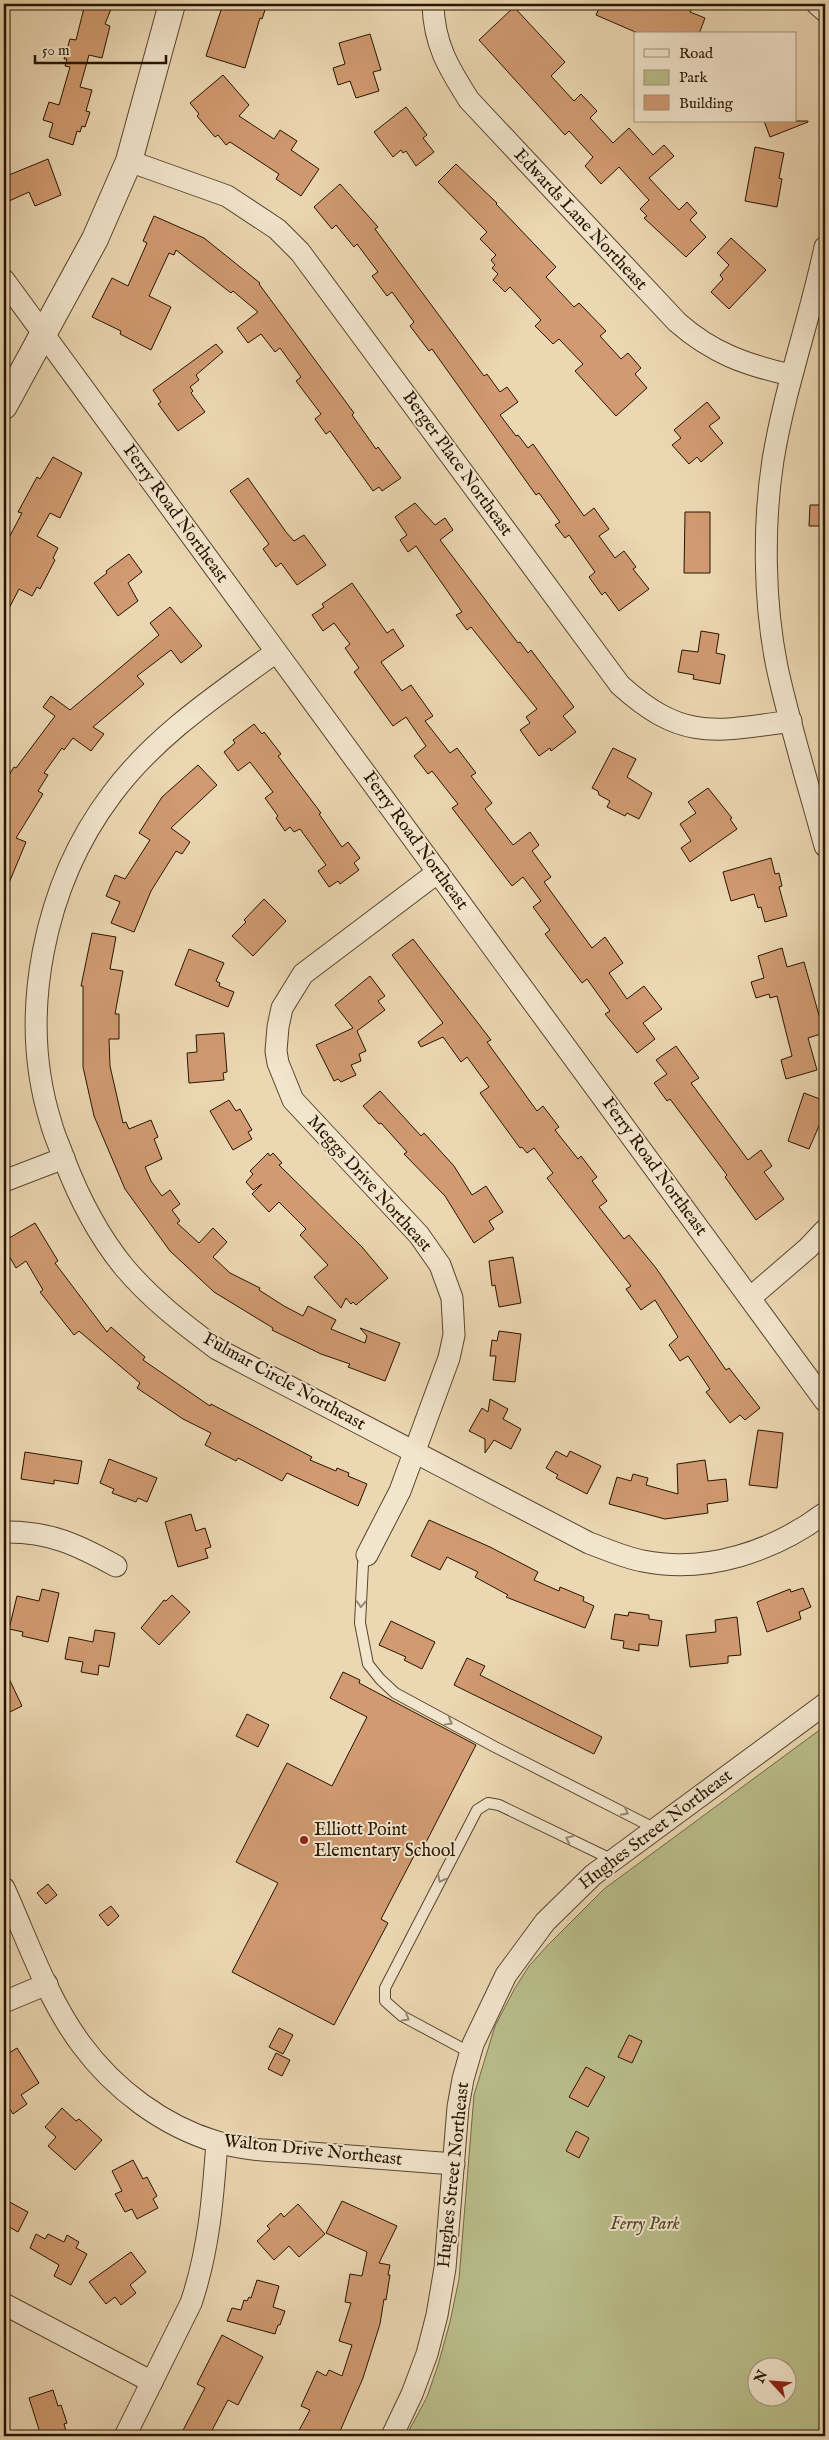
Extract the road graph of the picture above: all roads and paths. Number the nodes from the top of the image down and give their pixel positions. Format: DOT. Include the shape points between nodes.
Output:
graph roads {
  1 [pos="172,4"];
  2 [pos="433,4"];
  3 [pos="817,4"];
  4 [pos="825,12"];
  5 [pos="129,161"];
  6 [pos="825,247"];
  7 [pos="4,280"];
  8 [pos="44,335"];
  9 [pos="791,375"];
  10 [pos="4,406"];
  11 [pos="276,652"];
  12 [pos="791,721"];
  13 [pos="825,846"];
  14 [pos="438,872"];
  15 [pos="64,1158"];
  16 [pos="4,1181"];
  17 [pos="825,1230"];
  18 [pos="750,1298"];
  19 [pos="825,1401"];
  20 [pos="414,1453"];
  21 [pos="825,1513"];
  22 [pos="4,1532"];
  23 [pos="367,1555"];
  24 [pos="116,1566"];
  25 [pos="825,1704"];
  26 [pos="656,1829"];
  27 [pos="613,1860"];
  28 [pos="4,1888"];
  29 [pos="48,1984"];
  30 [pos="4,2002"];
  31 [pos="471,2053"];
  32 [pos="217,2142"];
  33 [pos="454,2164"];
  34 [pos="4,2304"];
  35 [pos="152,2382"];
  36 [pos="125,2436"];
  37 [pos="392,2436"];
  1 -- 5 [label="street"];
  2 -- 9 [label="street, Edwards Lane Northeast" via="438,45 469,100 677,322 724,355 755,367"];
  3 -- 4 [label="street"];
  5 -- 8 [label="street" via="95,239"];
  5 -- 12 [label="street, Berger Place Northeast" via="227,196 277,229 300,252 620,685 640,704 672,721 696,728 735,729"];
  6 -- 9 [label="street"];
  7 -- 8 [label="street, Ferry Road Northeast"];
  8 -- 10 [label="street"];
  8 -- 11 [label="street, Ferry Road Northeast"];
  9 -- 12 [label="street" via="773,462 767,563 777,667"];
  11 -- 14 [label="street, Ferry Road Northeast"];
  11 -- 15 [label="street, Fulmar Circle Northeast" via="186,718 152,748 96,816 65,876 46,938 37,1025 40,1073 50,1122"];
  12 -- 13 [label="street"];
  14 -- 18 [label="street, Ferry Road Northeast"];
  14 -- 20 [label="street, Meggs Drive Northeast" via="303,974 282,1008 276,1051 293,1100 419,1235 446,1279 454,1318 450,1358"];
  15 -- 16 [label="street"];
  15 -- 20 [label="street, Fulmar Circle Northeast" via="78,1196 103,1237 124,1266 181,1323 255,1371"];
  17 -- 18 [label="street"];
  18 -- 19 [label="street, Ferry Road Northeast"];
  20 -- 21 [label="street, Fulmar Circle Northeast" via="588,1543 642,1561 686,1565 733,1558 780,1541"];
  20 -- 23 [label="street, Meggs Drive Northeast" via="400,1491"];
  22 -- 24 [label="street" via="31,1532 67,1541"];
  23 -- 26 [label="lane, one-way" via="363,1564 360,1623 368,1664 380,1679 396,1693 486,1742"];
  25 -- 26 [label="street, Hughes Street Northeast"];
  26 -- 27 [label="street, Hughes Street Northeast"];
  27 -- 31 [label="street, Hughes Street Northeast" via="571,1894 522,1951 489,2008"];
  27 -- 31 [label="lane, one-way" via="499,1805 488,1803 477,1810 385,1988 385,2001 402,2016"];
  28 -- 29 [label="street, Walton Drive Northeast"];
  29 -- 30 [label="street"];
  29 -- 32 [label="street, Walton Drive Northeast" via="81,2044 121,2088 180,2128"];
  31 -- 33 [label="street, Hughes Street Northeast" via="458,2107"];
  32 -- 33 [label="street, Walton Drive Northeast" via="257,2149"];
  32 -- 35 [label="street" via="209,2237 198,2284"];
  33 -- 37 [label="street, Hughes Street Northeast" via="445,2268 437,2315 427,2354"];
  34 -- 35 [label="street"];
  35 -- 36 [label="street"];
}
